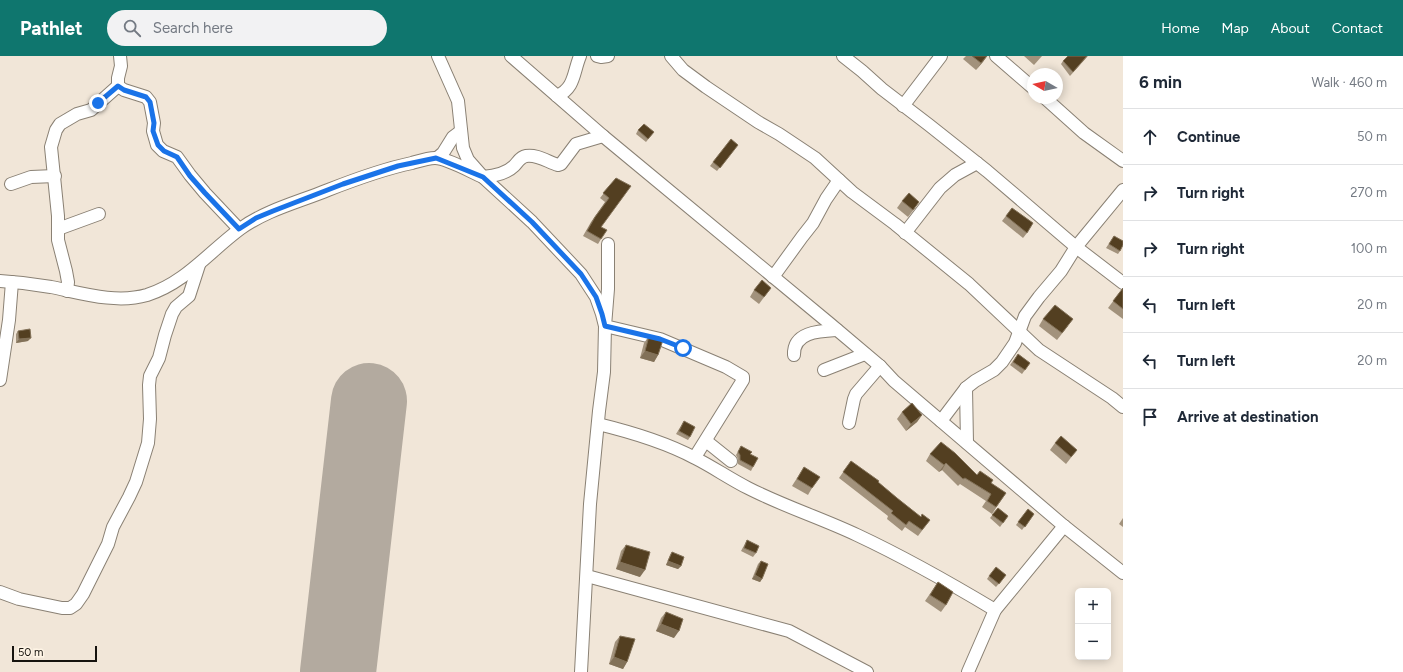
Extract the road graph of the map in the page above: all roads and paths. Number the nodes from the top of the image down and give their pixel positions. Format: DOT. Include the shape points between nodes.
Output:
graph roads {
  1 [pos="120,56"];
  2 [pos="438,56"];
  3 [pos="511,56"];
  4 [pos="580,56"];
  5 [pos="597,56"];
  6 [pos="608,56"];
  7 [pos="843,56"];
  8 [pos="941,56"];
  9 [pos="996,56"];
  10 [pos="676,58"];
  11 [pos="1027,83"];
  12 [pos="118,86"];
  13 [pos="557,96"];
  14 [pos="1052,104"];
  15 [pos="903,106"];
  16 [pos="461,131"];
  17 [pos="600,133"];
  18 [pos="436,158"];
  19 [pos="1123,161"];
  20 [pos="976,163"];
  21 [pos="55,176"];
  22 [pos="483,177"];
  23 [pos="839,180"];
  24 [pos="11,184"];
  25 [pos="1123,190"];
  26 [pos="98,214"];
  27 [pos="58,229"];
  28 [pos="239,229"];
  29 [pos="906,233"];
  30 [pos="608,244"];
  31 [pos="1076,248"];
  32 [pos="199,265"];
  33 [pos="773,277"];
  34 [pos="6,281"];
  35 [pos="1123,283"];
  36 [pos="67,291"];
  37 [pos="605,326"];
  38 [pos="837,330"];
  39 [pos="1018,332"];
  40 [pos="865,354"];
  41 [pos="794,355"];
  42 [pos="880,366"];
  43 [pos="824,370"];
  44 [pos="0,380"];
  45 [pos="966,388"];
  46 [pos="1123,407"];
  47 [pos="941,422"];
  48 [pos="849,423"];
  49 [pos="598,424"];
  50 [pos="706,441"];
  51 [pos="967,443"];
  52 [pos="695,457"];
  53 [pos="731,461"];
  54 [pos="1064,526"];
  55 [pos="1123,573"];
  56 [pos="587,576"];
  57 [pos="0,592"];
  58 [pos="995,610"];
  59 [pos="581,672"];
  60 [pos="868,672"];
  61 [pos="969,672"];
  1 -- 12 [label="street"];
  2 -- 16 [label="street" via="458,101"];
  3 -- 13 [label="street"];
  4 -- 13 [label="street" via="570,86"];
  5 -- 6 [label="street"];
  7 -- 15 [label="street"];
  8 -- 15 [label="street"];
  9 -- 11 [label="street"];
  10 -- 23 [label="street" via="683,70 758,122 803,149"];
  12 -- 21 [label="street" via="91,110 77,114 60,124 51,147"];
  12 -- 28 [label="street" via="146,97 150,102 153,131 158,145 177,157 190,176"];
  13 -- 17 [label="street"];
  14 -- 19 [label="street" via="1084,133"];
  15 -- 20 [label="street"];
  16 -- 18 [label="street"];
  16 -- 22 [label="street" via="465,154"];
  17 -- 22 [label="street" via="576,144 561,164 537,156 526,156 503,174"];
  17 -- 33 [label="street"];
  18 -- 22 [label="street"];
  18 -- 28 [label="street" via="398,166 343,184 256,218"];
  20 -- 29 [label="street" via="955,175 940,188"];
  20 -- 31 [label="street"];
  21 -- 24 [label="street" via="31,177"];
  21 -- 27 [label="street"];
  22 -- 37 [label="street" via="532,222 581,274 596,297"];
  23 -- 29 [label="street"];
  23 -- 33 [label="street" via="813,223"];
  25 -- 31 [label="street"];
  26 -- 27 [label="street"];
  27 -- 36 [label="street" via="58,240 68,282"];
  28 -- 32 [label="street"];
  29 -- 39 [label="street" via="969,284"];
  30 -- 37 [label="street"];
  31 -- 35 [label="street"];
  31 -- 39 [label="street" via="1025,316"];
  32 -- 36 [label="street" via="165,288 146,295 127,298"];
  32 -- 57 [label="street" via="189,296 172,314 159,358 150,376 148,443 133,489 83,594 70,608 62,608 19,600"];
  33 -- 38 [label="street"];
  34 -- 36 [label="street"];
  34 -- 44 [label="street" via="9,320"];
  37 -- 49 [label="street" via="604,372"];
  37 -- 50 [label="street" via="660,339 743,376"];
  38 -- 40 [label="street"];
  38 -- 41 [label="street" via="822,331 797,340"];
  39 -- 45 [label="street" via="1015,343 1002,362"];
  39 -- 46 [label="street" via="1039,350"];
  40 -- 42 [label="street"];
  40 -- 43 [label="street"];
  42 -- 47 [label="street"];
  42 -- 48 [label="street" via="856,394"];
  45 -- 47 [label="street"];
  45 -- 51 [label="street"];
  47 -- 51 [label="street"];
  49 -- 52 [label="street" via="627,431"];
  49 -- 56 [label="street" via="590,504"];
  50 -- 52 [label="street"];
  50 -- 53 [label="street"];
  51 -- 54 [label="street"];
  52 -- 58 [label="street" via="747,488 902,557"];
  54 -- 55 [label="street"];
  54 -- 58 [label="street"];
  56 -- 59 [label="street"];
  56 -- 60 [label="street" via="789,631"];
  58 -- 61 [label="street"];
}
